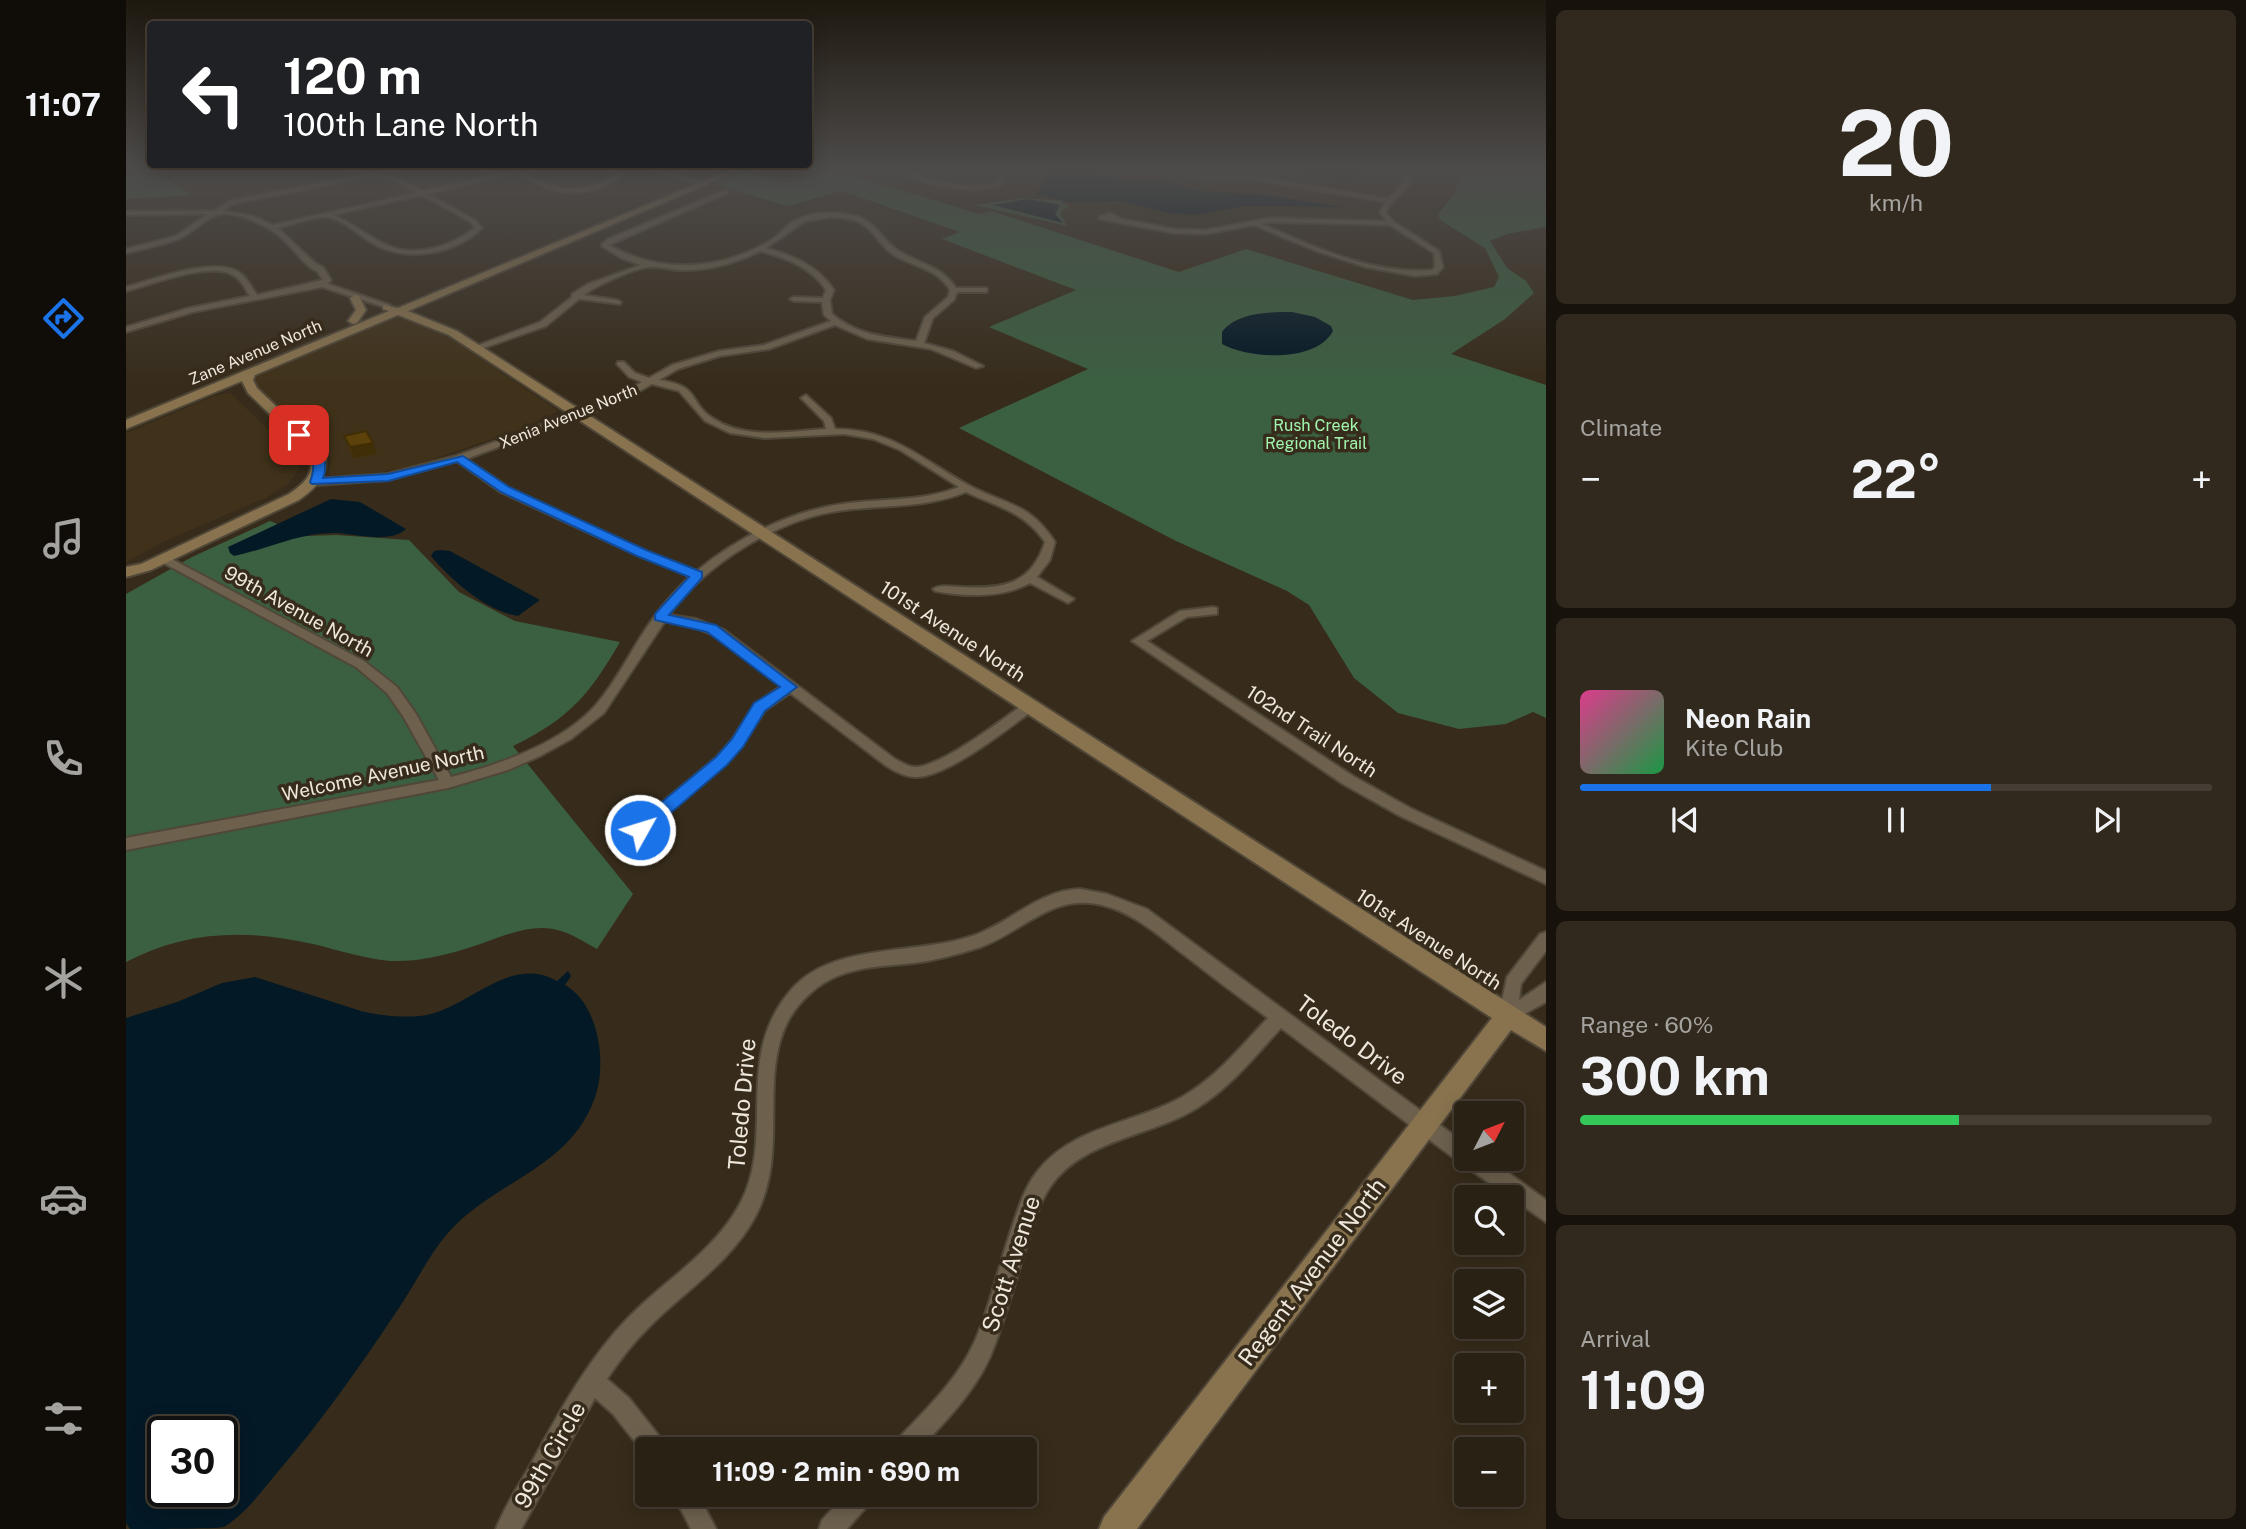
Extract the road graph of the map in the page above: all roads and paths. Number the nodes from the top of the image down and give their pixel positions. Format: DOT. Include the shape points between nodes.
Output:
graph roads {
  1 [pos="162,241"];
  2 [pos="289,241"];
  3 [pos="377,241"];
  4 [pos="456,241"];
  5 [pos="555,241"];
  6 [pos="610,241"];
  7 [pos="772,241"];
  8 [pos="882,241"];
  9 [pos="1293,241"];
  10 [pos="1422,241"];
  11 [pos="761,249"];
  12 [pos="126,251"];
  13 [pos="647,265"];
  14 [pos="324,284"];
  15 [pos="126,289"];
  16 [pos="954,290"];
  17 [pos="984,290"];
  18 [pos="575,296"];
  19 [pos="254,298"];
  20 [pos="355,298"];
  21 [pos="794,299"];
  22 [pos="826,300"];
  23 [pos="617,302"];
  24 [pos="392,309"];
  25 [pos="353,321"];
  26 [pos="836,322"];
  27 [pos="126,330"];
  28 [pos="919,344"];
  29 [pos="475,348"];
  30 [pos="621,364"];
  31 [pos="979,366"];
  32 [pos="250,373"];
  33 [pos="652,381"];
  34 [pos="216,388"];
  35 [pos="252,390"];
  36 [pos="806,398"];
  37 [pos="126,412"];
  38 [pos="580,414"];
  39 [pos="126,425"];
  40 [pos="831,431"];
  41 [pos="459,458"];
  42 [pos="316,482"];
  43 [pos="966,488"];
  44 [pos="1058,532"];
  45 [pos="1044,533"];
  46 [pos="766,536"];
  47 [pos="162,558"];
  48 [pos="146,567"];
  49 [pos="126,572"];
  50 [pos="697,575"];
  51 [pos="1032,579"];
  52 [pos="126,583"];
  53 [pos="939,589"];
  54 [pos="1068,598"];
  55 [pos="1213,611"];
  56 [pos="660,617"];
  57 [pos="790,687"];
  58 [pos="1030,705"];
  59 [pos="448,783"];
  60 [pos="640,830"];
  61 [pos="126,844"];
  62 [pos="1546,878"];
  63 [pos="1546,939"];
  64 [pos="1546,989"];
  65 [pos="1508,1015"];
  66 [pos="1280,1017"];
  67 [pos="1546,1040"];
  68 [pos="1425,1124"];
  69 [pos="1454,1146"];
  70 [pos="1489,1171"];
  71 [pos="1546,1212"];
  72 [pos="594,1382"];
  73 [pos="646,1437"];
  74 [pos="915,1437"];
  75 [pos="692,1507"];
  76 [pos="851,1507"];
  77 [pos="508,1529"];
  78 [pos="704,1529"];
  79 [pos="831,1529"];
  80 [pos="1116,1529"];
  1 -- 12 [label="street"];
  2 -- 14 [label="street" via="314,268 309,271 315,282"];
  3 -- 4 [label="street" via="398,250 442,247"];
  5 -- 24 [label="street"];
  6 -- 13 [label="street" via="604,244 607,248"];
  7 -- 11 [label="street"];
  8 -- 16 [label="street" via="895,253 938,270"];
  9 -- 10 [label="street" via="1420,274 1437,270 1440,256"];
  11 -- 13 [label="street" via="698,268 671,270"];
  11 -- 22 [label="street" via="815,272 830,290"];
  13 -- 18 [label="street"];
  14 -- 19 [label="street"];
  14 -- 20 [label="street, 101st Avenue North"];
  15 -- 19 [label="street" via="226,269 238,274"];
  16 -- 17 [label="street"];
  16 -- 28 [label="street" via="929,317"];
  18 -- 23 [label="street"];
  18 -- 29 [label="street" via="543,324"];
  19 -- 27 [label="street"];
  20 -- 24 [label="street, 101st Avenue North"];
  20 -- 25 [label="street" via="361,310"];
  21 -- 22 [label="street"];
  22 -- 26 [label="street" via="828,314"];
  24 -- 25 [label="street, Zane Avenue North"];
  24 -- 29 [label="street, 101st Avenue North" via="434,323"];
  24 -- 32 [label="street, Zane Avenue North"];
  25 -- 37 [label="street, Zane Avenue North"];
  26 -- 28 [label="street" via="862,336"];
  26 -- 33 [label="street, Xenia Avenue North" via="766,347 696,359"];
  28 -- 31 [label="street"];
  29 -- 38 [label="street, 101st Avenue North"];
  30 -- 33 [label="street" via="633,377"];
  32 -- 34 [label="street, Zane Avenue North"];
  32 -- 35 [label="street" via="247,380"];
  33 -- 38 [label="street, Xenia Avenue North"];
  33 -- 40 [label="street" via="677,386 704,416 733,430 755,435"];
  34 -- 35 [label="street"];
  34 -- 39 [label="street, Zane Avenue North"];
  35 -- 42 [label="street" via="318,453 321,468"];
  36 -- 40 [label="street" via="828,420"];
  38 -- 41 [label="street, Xenia Avenue North"];
  38 -- 46 [label="street, 101st Avenue North"];
  40 -- 43 [label="street" via="889,440"];
  41 -- 42 [label="street, Xenia Avenue North" via="388,477"];
  41 -- 50 [label="street" via="505,490"];
  42 -- 47 [label="street, Xenia Avenue North" via="294,497"];
  43 -- 45 [label="street" via="1021,513"];
  43 -- 46 [label="street, Welcome Avenue North" via="919,502 839,507"];
  44 -- 45 [label="street"];
  45 -- 51 [label="street" via="1049,542 1047,561"];
  46 -- 50 [label="street, Welcome Avenue North"];
  46 -- 58 [label="street, 101st Avenue North"];
  47 -- 48 [label="street, Xenia Avenue North"];
  47 -- 59 [label="street, 99th Avenue North" via="360,664 398,698"];
  48 -- 49 [label="street, Xenia Avenue North"];
  48 -- 52 [label="street, Xenia Avenue North"];
  50 -- 56 [label="street, Welcome Avenue North"];
  51 -- 53 [label="street" via="1007,588 972,592"];
  51 -- 54 [label="street"];
  55 -- 62 [label="street, 102nd Trail North" via="1184,614 1138,641 1191,681 1348,780"];
  56 -- 57 [label="street" via="712,628"];
  56 -- 59 [label="street, Welcome Avenue North" via="597,712 561,739 514,763"];
  57 -- 58 [label="street" via="890,762 915,772 932,768 982,740"];
  57 -- 60 [label="street" via="760,707 722,761"];
  58 -- 65 [label="street, 101st Avenue North"];
  59 -- 61 [label="street, Welcome Avenue North"];
  63 -- 65 [label="street, Regent Avenue North" via="1514,982"];
  64 -- 65 [label="street, Regent Avenue North"];
  65 -- 67 [label="street, 101st Avenue North"];
  65 -- 68 [label="street, Regent Avenue North"];
  66 -- 68 [label="street, Toledo Drive"];
  66 -- 72 [label="street, Toledo Drive" via="1141,914 1086,896 1054,900 1008,928 963,945 829,971 799,992 772,1030 766,1072 765,1165 748,1209 718,1253 624,1338"];
  66 -- 74 [label="street, Scott Avenue" via="1212,1087 1190,1102 1150,1122 1074,1149 1051,1168 1029,1206 984,1346 962,1386"];
  68 -- 69 [label="street, Toledo Drive"];
  68 -- 80 [label="street, Regent Avenue North"];
  70 -- 71 [label="street"];
  72 -- 73 [label="street"];
  72 -- 77 [label="street, 99th Circle" via="552,1446"];
  75 -- 78 [label="street"];
  76 -- 79 [label="street"];
}
